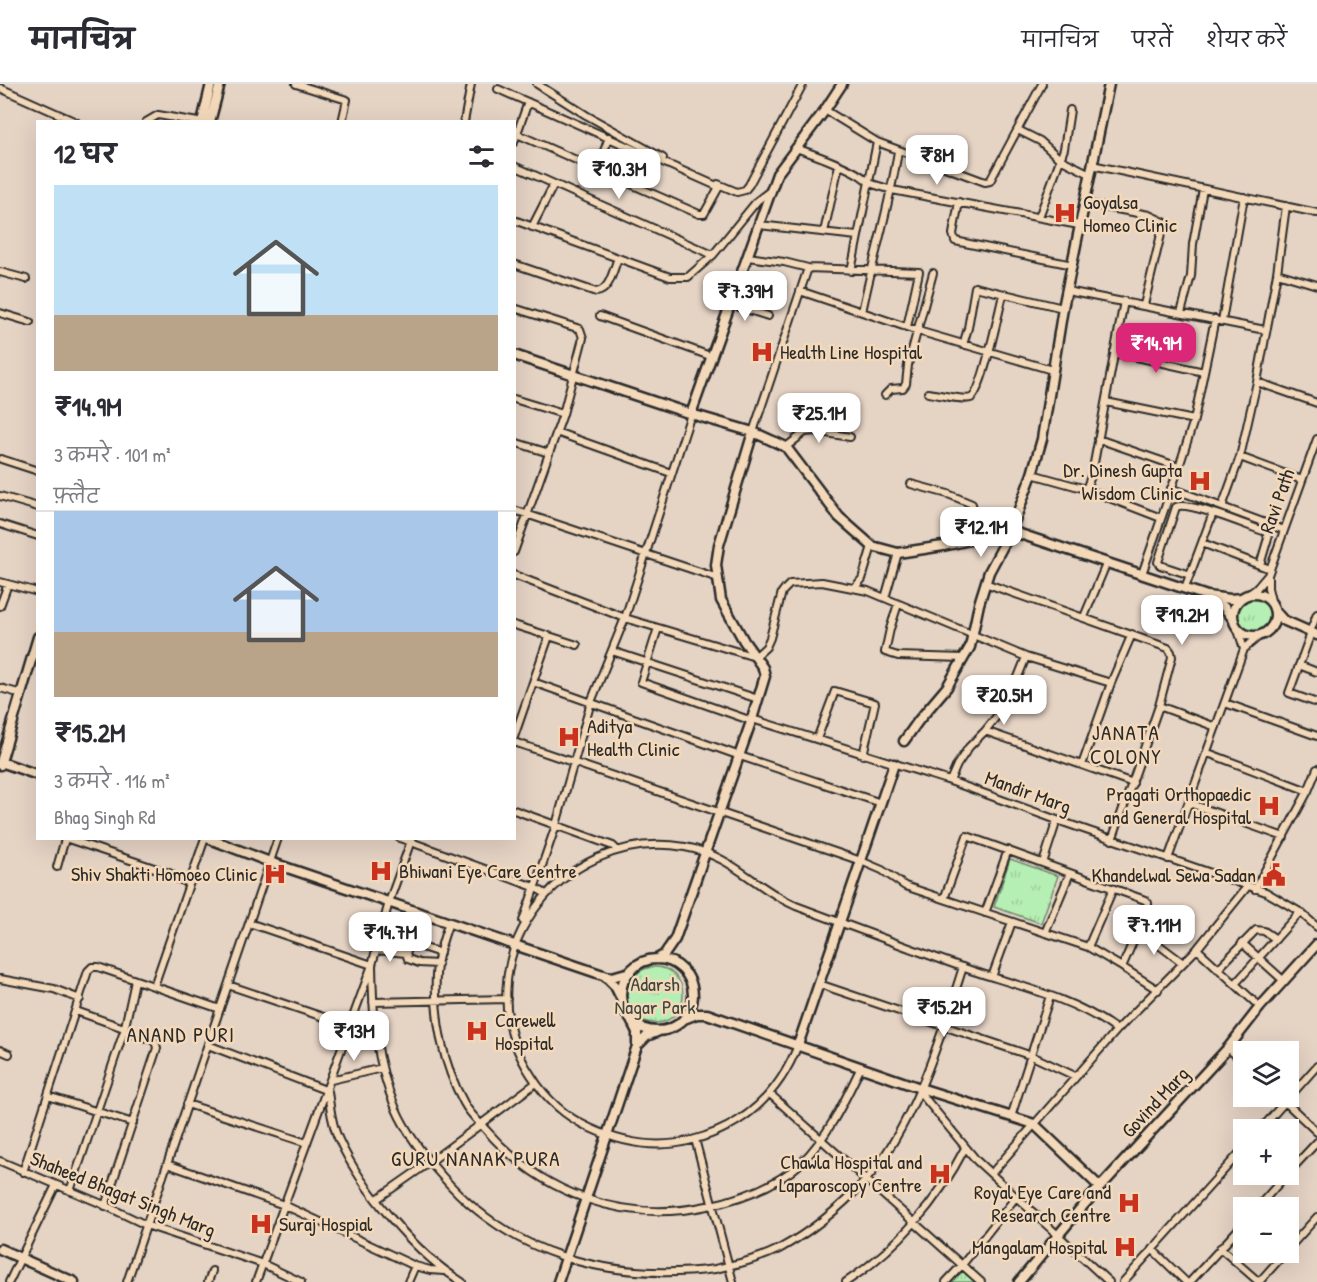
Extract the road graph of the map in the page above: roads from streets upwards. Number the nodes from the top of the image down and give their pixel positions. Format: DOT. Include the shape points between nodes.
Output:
graph roads {
  1 [pos="211,84"];
  2 [pos="220,84"];
  3 [pos="296,84"];
  4 [pos="471,84"];
  5 [pos="537,84"];
  6 [pos="803,84"];
  7 [pos="842,84"];
  8 [pos="1042,84"];
  9 [pos="1109,84"];
  10 [pos="0,88"];
  11 [pos="498,89"];
  12 [pos="528,102"];
  13 [pos="825,110"];
  14 [pos="1070,110"];
  15 [pos="72,120"];
  16 [pos="149,120"];
  17 [pos="188,120"];
  18 [pos="201,120"];
  19 [pos="211,120"];
  20 [pos="343,120"];
  21 [pos="464,120"];
  22 [pos="1018,130"];
  23 [pos="517,134"];
  24 [pos="609,137"];
  25 [pos="878,142"];
  26 [pos="796,148"];
  27 [pos="898,151"];
  28 [pos="1060,159"];
  29 [pos="839,165"];
  30 [pos="516,167"];
  31 [pos="598,168"];
  32 [pos="1091,169"];
  33 [pos="868,183"];
  34 [pos="554,184"];
  35 [pos="892,189"];
  36 [pos="1203,189"];
  37 [pos="771,190"];
  38 [pos="1244,197"];
  39 [pos="959,202"];
  40 [pos="1083,204"];
  41 [pos="1286,206"];
  42 [pos="1317,213"];
  43 [pos="1039,217"];
  44 [pos="516,221"];
  45 [pos="759,225"];
  46 [pos="1079,225"];
  47 [pos="532,227"];
  48 [pos="824,232"];
  49 [pos="857,236"];
  50 [pos="713,255"];
  51 [pos="748,257"];
  52 [pos="618,258"];
  53 [pos="516,265"];
  54 [pos="1073,266"];
  55 [pos="808,268"];
  56 [pos="851,271"];
  57 [pos="870,271"];
  58 [pos="0,272"];
  59 [pos="933,273"];
  60 [pos="1277,273"];
  61 [pos="26,279"];
  62 [pos="1317,285"];
  63 [pos="800,291"];
  64 [pos="1067,291"];
  65 [pos="1003,295"];
  66 [pos="1124,301"];
  67 [pos="730,304"];
  68 [pos="1144,305"];
  69 [pos="1063,308"];
  70 [pos="516,309"];
  71 [pos="862,312"];
  72 [pos="0,313"];
  73 [pos="1181,313"];
  74 [pos="600,316"];
  75 [pos="768,316"];
  76 [pos="1219,320"];
  77 [pos="30,322"];
  78 [pos="907,327"];
  79 [pos="1266,330"];
  80 [pos="918,332"];
  81 [pos="963,345"];
  82 [pos="1114,352"];
  83 [pos="988,353"];
  84 [pos="516,356"];
  85 [pos="710,356"];
  86 [pos="1052,370"];
  87 [pos="1204,372"];
  88 [pos="573,374"];
  89 [pos="1257,382"];
  90 [pos="928,393"];
  91 [pos="885,395"];
  92 [pos="516,400"];
  93 [pos="1106,402"];
  94 [pos="1317,403"];
  95 [pos="563,414"];
  96 [pos="690,414"];
  97 [pos="1194,420"];
  98 [pos="556,432"];
  99 [pos="753,432"];
  100 [pos="850,437"];
  101 [pos="1098,439"];
  102 [pos="516,443"];
  103 [pos="1316,443"];
  104 [pos="786,447"];
  105 [pos="549,453"];
  106 [pos="1240,457"];
  107 [pos="1,459"];
  108 [pos="1179,467"];
  109 [pos="36,470"];
  110 [pos="671,474"];
  111 [pos="1032,474"];
  112 [pos="1302,480"];
  113 [pos="911,484"];
  114 [pos="1171,488"];
  115 [pos="1086,489"];
  116 [pos="0,496"];
  117 [pos="1200,499"];
  118 [pos="36,506"];
  119 [pos="1197,507"];
  120 [pos="1222,507"];
  121 [pos="516,511"];
  122 [pos="1213,513"];
  123 [pos="529,515"];
  124 [pos="1161,518"];
  125 [pos="1254,519"];
  126 [pos="0,524"];
  127 [pos="1251,527"];
  128 [pos="1284,530"];
  129 [pos="1011,531"];
  130 [pos="36,535"];
  131 [pos="969,540"];
  132 [pos="1154,541"];
  133 [pos="1202,543"];
  134 [pos="1164,544"];
  135 [pos="872,546"];
  136 [pos="516,547"];
  137 [pos="898,553"];
  138 [pos="645,554"];
  139 [pos="1107,562"];
  140 [pos="1260,565"];
  141 [pos="1269,572"];
  142 [pos="1142,574"];
  143 [pos="1190,575"];
  144 [pos="516,576"];
  145 [pos="718,578"];
  146 [pos="0,582"];
  147 [pos="986,583"];
  148 [pos="9,584"];
  149 [pos="855,587"];
  150 [pos="1185,588"];
  151 [pos="36,591"];
  152 [pos="1207,596"];
  153 [pos="1245,596"];
  154 [pos="885,598"];
  155 [pos="898,603"];
  156 [pos="0,606"];
  157 [pos="1274,608"];
  158 [pos="1317,614"];
  159 [pos="1084,617"];
  160 [pos="625,618"];
  161 [pos="1236,624"];
  162 [pos="516,626"];
  163 [pos="1295,627"];
  164 [pos="657,628"];
  165 [pos="1266,632"];
  166 [pos="1313,633"];
  167 [pos="1132,634"];
  168 [pos="549,636"];
  169 [pos="973,636"];
  170 [pos="36,644"];
  171 [pos="577,645"];
  172 [pos="1244,649"];
  173 [pos="612,651"];
  174 [pos="755,657"];
  175 [pos="1026,657"];
  176 [pos="964,658"];
  177 [pos="646,662"];
  178 [pos="1299,665"];
  179 [pos="1317,672"];
  180 [pos="533,682"];
  181 [pos="1110,683"];
  182 [pos="0,688"];
  183 [pos="22,694"];
  184 [pos="758,699"];
  185 [pos="591,702"];
  186 [pos="1317,703"];
  187 [pos="1225,704"];
  188 [pos="1159,705"];
  189 [pos="752,720"];
  190 [pos="1216,727"];
  191 [pos="516,731"];
  192 [pos="985,732"];
  193 [pos="1317,736"];
  194 [pos="817,739"];
  195 [pos="904,741"];
  196 [pos="516,743"];
  197 [pos="1208,753"];
  198 [pos="863,754"];
  199 [pos="740,756"];
  200 [pos="0,764"];
  201 [pos="575,764"];
  202 [pos="894,764"];
  203 [pos="1082,765"];
  204 [pos="1317,769"];
  205 [pos="36,774"];
  206 [pos="950,781"];
  207 [pos="1133,783"];
  208 [pos="1308,791"];
  209 [pos="881,803"];
  210 [pos="1189,803"];
  211 [pos="516,811"];
  212 [pos="720,813"];
  213 [pos="1057,820"];
  214 [pos="556,825"];
  215 [pos="1284,837"];
  216 [pos="65,840"];
  217 [pos="68,840"];
  218 [pos="205,840"];
  219 [pos="211,840"];
  220 [pos="277,840"];
  221 [pos="411,840"];
  222 [pos="1112,840"];
  223 [pos="617,850"];
  224 [pos="1008,850"];
  225 [pos="706,853"];
  226 [pos="1168,859"];
  227 [pos="861,861"];
  228 [pos="270,862"];
  229 [pos="1043,863"];
  230 [pos="57,867"];
  231 [pos="1070,873"];
  232 [pos="190,883"];
  233 [pos="534,887"];
  234 [pos="1247,887"];
  235 [pos="1113,889"];
  236 [pos="1255,889"];
  237 [pos="546,894"];
  238 [pos="944,899"];
  239 [pos="389,902"];
  240 [pos="1300,912"];
  241 [pos="985,913"];
  242 [pos="449,922"];
  243 [pos="1012,922"];
  244 [pos="249,923"];
  245 [pos="840,923"];
  246 [pos="1317,927"];
  247 [pos="1139,930"];
  248 [pos="1045,933"];
  249 [pos="675,939"];
  250 [pos="1276,939"];
  251 [pos="1242,943"];
  252 [pos="1317,944"];
  253 [pos="516,945"];
  254 [pos="1088,947"];
  255 [pos="1197,949"];
  256 [pos="376,950"];
  257 [pos="406,953"];
  258 [pos="440,954"];
  259 [pos="1260,957"];
  260 [pos="657,959"];
  261 [pos="1183,963"];
  262 [pos="438,964"];
  263 [pos="372,965"];
  264 [pos="679,966"];
  265 [pos="963,967"];
  266 [pos="1122,967"];
  267 [pos="1218,969"];
  268 [pos="630,972"];
  269 [pos="603,975"];
  270 [pos="992,977"];
  271 [pos="0,979"];
  272 [pos="135,981"];
  273 [pos="1284,981"];
  274 [pos="819,984"];
  275 [pos="1235,984"];
  276 [pos="228,985"];
  277 [pos="154,986"];
  278 [pos="1158,990"];
  279 [pos="1050,996"];
  280 [pos="693,997"];
  281 [pos="80,999"];
  282 [pos="507,999"];
  283 [pos="437,1000"];
  284 [pos="622,1000"];
  285 [pos="373,1002"];
  286 [pos="1260,1007"];
  287 [pos="220,1009"];
  288 [pos="76,1011"];
  289 [pos="707,1014"];
  290 [pos="629,1016"];
  291 [pos="684,1019"];
  292 [pos="944,1025"];
  293 [pos="350,1026"];
  294 [pos="124,1029"];
  295 [pos="660,1030"];
  296 [pos="1117,1030"];
  297 [pos="208,1045"];
  298 [pos="798,1045"];
  299 [pos="637,1046"];
  300 [pos="1227,1048"];
  301 [pos="0,1050"];
  302 [pos="1233,1053"];
  303 [pos="9,1054"];
  304 [pos="1032,1056"];
  305 [pos="1317,1066"];
  306 [pos="861,1067"];
  307 [pos="382,1068"];
  308 [pos="1075,1076"];
  309 [pos="331,1080"];
  310 [pos="536,1083"];
  311 [pos="1299,1086"];
  312 [pos="920,1088"];
  313 [pos="327,1091"];
  314 [pos="770,1094"];
  315 [pos="48,1096"];
  316 [pos="187,1104"];
  317 [pos="1281,1107"];
  318 [pos="1290,1107"];
  319 [pos="97,1112"];
  320 [pos="1011,1117"];
  321 [pos="1270,1119"];
  322 [pos="133,1123"];
  323 [pos="481,1124"];
  324 [pos="1034,1124"];
  325 [pos="1317,1132"];
  326 [pos="607,1136"];
  327 [pos="695,1139"];
  328 [pos="821,1139"];
  329 [pos="1317,1142"];
  330 [pos="307,1143"];
  331 [pos="965,1148"];
  332 [pos="1233,1160"];
  333 [pos="0,1161"];
  334 [pos="430,1162"];
  335 [pos="1299,1162"];
  336 [pos="167,1164"];
  337 [pos="22,1172"];
  338 [pos="991,1174"];
  339 [pos="866,1180"];
  340 [pos="56,1185"];
  341 [pos="1278,1185"];
  342 [pos="1100,1187"];
  343 [pos="70,1191"];
  344 [pos="1016,1197"];
  345 [pos="1267,1197"];
  346 [pos="376,1199"];
  347 [pos="585,1200"];
  348 [pos="284,1205"];
  349 [pos="712,1205"];
  350 [pos="105,1206"];
  351 [pos="1317,1217"];
  352 [pos="914,1223"];
  353 [pos="146,1225"];
  354 [pos="1233,1234"];
  355 [pos="1057,1236"];
  356 [pos="1299,1237"];
  357 [pos="1220,1248"];
  358 [pos="0,1249"];
  359 [pos="1152,1249"];
  360 [pos="20,1258"];
  361 [pos="565,1261"];
  362 [pos="1276,1263"];
  363 [pos="263,1264"];
  364 [pos="962,1265"];
  365 [pos="415,1266"];
  366 [pos="728,1266"];
  367 [pos="212,1271"];
  368 [pos="444,1271"];
  369 [pos="9,1282"];
  370 [pos="74,1282"];
  371 [pos="127,1282"];
  372 [pos="208,1282"];
  373 [pos="256,1282"];
  374 [pos="301,1282"];
  375 [pos="408,1282"];
  376 [pos="462,1282"];
  377 [pos="558,1282"];
  378 [pos="733,1282"];
  379 [pos="846,1282"];
  380 [pos="946,1282"];
  381 [pos="981,1282"];
  382 [pos="1019,1282"];
  383 [pos="1109,1282"];
  384 [pos="1123,1282"];
  385 [pos="1188,1282"];
  386 [pos="1259,1282"];
  1 -- 18 [label="street"];
  2 -- 19 [label="street"];
  3 -- 20 [label="street" via="346,99"];
  4 -- 21 [label="street"];
  5 -- 6 [label="street" via="675,164 737,192 749,185"];
  7 -- 13 [label="street"];
  8 -- 22 [label="street"];
  9 -- 32 [label="street"];
  10 -- 15 [label="street"];
  11 -- 12 [label="street"];
  12 -- 23 [label="street"];
  12 -- 24 [label="street"];
  13 -- 25 [label="street"];
  13 -- 26 [label="street"];
  14 -- 28 [label="street"];
  16 -- 17 [label="street" via="158,115"];
  22 -- 27 [label="street" via="990,181 985,182"];
  22 -- 28 [label="street" via="1040,141"];
  23 -- 31 [label="street"];
  24 -- 31 [label="street"];
  24 -- 31 [label="street" via="719,187 708,210 699,214"];
  25 -- 27 [label="street"];
  25 -- 33 [label="street"];
  26 -- 29 [label="street"];
  26 -- 37 [label="street" via="777,174"];
  27 -- 35 [label="street"];
  28 -- 32 [label="street"];
  28 -- 43 [label="street"];
  29 -- 33 [label="street"];
  29 -- 48 [label="street"];
  30 -- 34 [label="street"];
  32 -- 36 [label="street"];
  32 -- 40 [label="street"];
  33 -- 35 [label="street"];
  33 -- 49 [label="street"];
  34 -- 47 [label="street"];
  34 -- 50 [label="street"];
  35 -- 39 [label="street"];
  35 -- 57 [label="street"];
  36 -- 38 [label="street"];
  36 -- 73 [label="street" via="1191,276"];
  37 -- 45 [label="street"];
  37 -- 50 [label="street" via="757,201"];
  38 -- 41 [label="street"];
  38 -- 76 [label="street"];
  39 -- 43 [label="street"];
  39 -- 54 [label="street" via="953,234 956,241"];
  40 -- 46 [label="street"];
  40 -- 68 [label="street" via="1149,215 1164,222"];
  41 -- 42 [label="street"];
  41 -- 60 [label="street"];
  43 -- 46 [label="street"];
  44 -- 47 [label="street"];
  45 -- 48 [label="street"];
  45 -- 51 [label="street"];
  46 -- 54 [label="street"];
  47 -- 52 [label="street"];
  48 -- 49 [label="street"];
  49 -- 56 [label="street"];
  50 -- 52 [label="street" via="688,277 679,279"];
  51 -- 55 [label="street"];
  51 -- 67 [label="street"];
  52 -- 53 [label="street" via="606,288 596,292"];
  54 -- 64 [label="street"];
  55 -- 56 [label="street"];
  55 -- 63 [label="street"];
  56 -- 57 [label="street"];
  57 -- 71 [label="street"];
  57 -- 78 [label="street" via="919,272"];
  58 -- 61 [label="street"];
  59 -- 80 [label="street"];
  60 -- 62 [label="street"];
  60 -- 79 [label="street"];
  63 -- 71 [label="street"];
  63 -- 99 [label="street"];
  64 -- 66 [label="street"];
  64 -- 69 [label="street"];
  65 -- 69 [label="street"];
  65 -- 81 [label="street" via="975,287"];
  65 -- 83 [label="street"];
  66 -- 68 [label="street"];
  66 -- 82 [label="street"];
  67 -- 75 [label="street"];
  67 -- 85 [label="street"];
  68 -- 73 [label="street"];
  69 -- 86 [label="street"];
  70 -- 88 [label="street" via="580,329 583,338"];
  71 -- 78 [label="street"];
  72 -- 77 [label="street"];
  73 -- 76 [label="street"];
  74 -- 85 [label="street"];
  76 -- 79 [label="street"];
  76 -- 87 [label="street"];
  78 -- 80 [label="street"];
  79 -- 89 [label="street"];
  80 -- 81 [label="street"];
  80 -- 91 [label="street" via="905,386 891,389"];
  81 -- 83 [label="street"];
  82 -- 87 [label="street"];
  82 -- 93 [label="street"];
  83 -- 86 [label="street"];
  83 -- 90 [label="street" via="971,398"];
  84 -- 88 [label="street"];
  85 -- 96 [label="street"];
  86 -- 111 [label="street" via="1042,439"];
  87 -- 97 [label="street"];
  88 -- 95 [label="street"];
  88 -- 96 [label="street"];
  89 -- 94 [label="street"];
  89 -- 106 [label="street"];
  92 -- 95 [label="street"];
  93 -- 97 [label="street"];
  93 -- 101 [label="street"];
  95 -- 98 [label="street"];
  96 -- 99 [label="street"];
  96 -- 110 [label="street"];
  97 -- 108 [label="street"];
  98 -- 105 [label="street"];
  98 -- 110 [label="street"];
  99 -- 104 [label="street"];
  99 -- 145 [label="street" via="719,545"];
  100 -- 104 [label="street" via="805,432"];
  101 -- 108 [label="street"];
  101 -- 115 [label="street"];
  102 -- 105 [label="street"];
  103 -- 112 [label="street, Ravi Path"];
  104 -- 135 [label="street" via="839,517"];
  105 -- 123 [label="street"];
  106 -- 112 [label="street"];
  106 -- 120 [label="street"];
  107 -- 109 [label="street"];
  108 -- 114 [label="street"];
  110 -- 138 [label="street"];
  111 -- 115 [label="street"];
  111 -- 129 [label="street"];
  112 -- 128 [label="street, Ravi Path"];
  113 -- 131 [label="street" via="972,504"];
  114 -- 117 [label="street"];
  114 -- 124 [label="street"];
  115 -- 124 [label="street"];
  116 -- 118 [label="street"];
  117 -- 119 [label="street"];
  117 -- 120 [label="street"];
  119 -- 122 [label="street"];
  119 -- 134 [label="street" via="1176,507"];
  120 -- 125 [label="street"];
  121 -- 123 [label="street"];
  122 -- 127 [label="street"];
  122 -- 133 [label="street"];
  123 -- 136 [label="street"];
  123 -- 138 [label="street"];
  124 -- 132 [label="street"];
  125 -- 127 [label="street"];
  125 -- 128 [label="street"];
  126 -- 130 [label="street"];
  127 -- 140 [label="street" via="1268,535"];
  128 -- 141 [label="street, Ravi Path"];
  129 -- 131 [label="street"];
  129 -- 139 [label="street"];
  129 -- 147 [label="street"];
  131 -- 137 [label="street"];
  132 -- 134 [label="street"];
  132 -- 142 [label="street"];
  133 -- 140 [label="street"];
  133 -- 143 [label="street"];
  134 -- 143 [label="street" via="1160,565"];
  135 -- 137 [label="street"];
  135 -- 149 [label="street" via="862,579"];
  137 -- 154 [label="street"];
  138 -- 145 [label="street"];
  138 -- 160 [label="street"];
  139 -- 142 [label="street"];
  139 -- 159 [label="street"];
  140 -- 141 [label="street"];
  141 -- 153 [label="street"];
  141 -- 157 [label="street" via="1268,588"];
  142 -- 150 [label="street"];
  143 -- 150 [label="street"];
  144 -- 160 [label="street"];
  145 -- 174 [label="street" via="721,600"];
  146 -- 148 [label="street"];
  147 -- 159 [label="street"];
  147 -- 169 [label="street"];
  148 -- 151 [label="street"];
  148 -- 156 [label="street"];
  149 -- 154 [label="street"];
  149 -- 174 [label="street" via="822,582 790,585 782,592 766,648"];
  150 -- 152 [label="street"];
  152 -- 153 [label="street"];
  152 -- 161 [label="street" via="1224,607"];
  153 -- 157 [label="street" via="1260,594"];
  153 -- 161 [label="street" via="1233,612"];
  154 -- 155 [label="street"];
  155 -- 169 [label="street"];
  155 -- 176 [label="street" via="885,652 898,656"];
  157 -- 163 [label="street"];
  157 -- 165 [label="street" via="1275,618"];
  158 -- 166 [label="street"];
  159 -- 167 [label="street"];
  160 -- 164 [label="street"];
  160 -- 173 [label="street"];
  161 -- 165 [label="street" via="1248,635"];
  161 -- 172 [label="street"];
  162 -- 168 [label="street"];
  163 -- 165 [label="street"];
  163 -- 166 [label="street"];
  164 -- 174 [label="street"];
  164 -- 177 [label="street"];
  165 -- 172 [label="street"];
  166 -- 178 [label="street"];
  167 -- 181 [label="street"];
  167 -- 188 [label="street" via="1171,651"];
  168 -- 171 [label="street"];
  168 -- 180 [label="street"];
  169 -- 175 [label="street"];
  169 -- 176 [label="street"];
  170 -- 183 [label="street"];
  172 -- 187 [label="street"];
  173 -- 177 [label="street"];
  173 -- 185 [label="street"];
  174 -- 184 [label="street" via="765,676"];
  175 -- 181 [label="street"];
  175 -- 192 [label="street" via="1008,702"];
  176 -- 195 [label="street" via="947,687"];
  177 -- 184 [label="street"];
  177 -- 189 [label="street, Mandir Marg" via="641,682"];
  178 -- 179 [label="street"];
  178 -- 186 [label="street" via="1289,693"];
  180 -- 185 [label="street"];
  180 -- 191 [label="street"];
  181 -- 203 [label="street"];
  182 -- 183 [label="street"];
  183 -- 200 [label="street"];
  184 -- 189 [label="street"];
  185 -- 199 [label="street"];
  185 -- 201 [label="street"];
  187 -- 190 [label="street"];
  187 -- 193 [label="street"];
  188 -- 190 [label="street"];
  188 -- 207 [label="street"];
  189 -- 194 [label="street, Mandir Marg"];
  189 -- 199 [label="street"];
  190 -- 197 [label="street"];
  192 -- 203 [label="street"];
  192 -- 206 [label="street" via="969,747"];
  194 -- 198 [label="street, Mandir Marg"];
  194 -- 198 [label="street" via="835,691 876,703"];
  196 -- 201 [label="street"];
  197 -- 208 [label="street"];
  197 -- 210 [label="street"];
  198 -- 202 [label="street, Mandir Marg"];
  199 -- 209 [label="street"];
  199 -- 212 [label="street"];
  200 -- 205 [label="street"];
  201 -- 212 [label="street"];
  201 -- 214 [label="street"];
  202 -- 206 [label="street, Mandir Marg"];
  202 -- 209 [label="street"];
  203 -- 207 [label="street"];
  204 -- 208 [label="street"];
  206 -- 213 [label="street, Mandir Marg"];
  207 -- 222 [label="street"];
  208 -- 215 [label="street"];
  209 -- 227 [label="street"];
  210 -- 215 [label="street"];
  210 -- 226 [label="street"];
  211 -- 214 [label="street"];
  212 -- 225 [label="street"];
  212 -- 227 [label="street"];
  213 -- 222 [label="street, Mandir Marg"];
  213 -- 229 [label="street"];
  214 -- 223 [label="street"];
  214 -- 233 [label="street"];
  215 -- 236 [label="street"];
  216 -- 230 [label="street"];
  217 -- 232 [label="street"];
  218 -- 232 [label="street"];
  219 -- 228 [label="street"];
  220 -- 228 [label="street"];
  221 -- 233 [label="street"];
  221 -- 239 [label="street"];
  222 -- 226 [label="street, Mandir Marg"];
  223 -- 225 [label="street" via="666,845"];
  223 -- 237 [label="street" via="580,866"];
  224 -- 229 [label="street"];
  224 -- 238 [label="street" via="967,836"];
  224 -- 241 [label="street"];
  225 -- 245 [label="street" via="732,865 779,899"];
  225 -- 249 [label="street"];
  226 -- 234 [label="street, Mandir Marg"];
  227 -- 238 [label="street" via="905,886"];
  227 -- 245 [label="street"];
  228 -- 239 [label="street"];
  228 -- 244 [label="street"];
  229 -- 231 [label="street"];
  231 -- 235 [label="street"];
  231 -- 248 [label="street"];
  232 -- 277 [label="street"];
  233 -- 237 [label="street"];
  233 -- 253 [label="street"];
  234 -- 236 [label="street, Mandir Marg"];
  234 -- 255 [label="street"];
  235 -- 247 [label="street" via="1148,903"];
  235 -- 254 [label="street"];
  236 -- 240 [label="street, Mandir Marg"];
  237 -- 253 [label="street" via="531,913"];
  238 -- 241 [label="street"];
  239 -- 242 [label="street"];
  239 -- 256 [label="street"];
  240 -- 246 [label="street, Mandir Marg"];
  240 -- 250 [label="street"];
  241 -- 243 [label="street"];
  242 -- 253 [label="street"];
  242 -- 258 [label="street"];
  243 -- 248 [label="street"];
  243 -- 270 [label="street"];
  244 -- 263 [label="street"];
  244 -- 276 [label="street"];
  245 -- 265 [label="street"];
  245 -- 274 [label="street"];
  247 -- 261 [label="street"];
  247 -- 266 [label="street"];
  248 -- 254 [label="street"];
  249 -- 260 [label="street"];
  249 -- 264 [label="street"];
  250 -- 251 [label="street" via="1256,930"];
  250 -- 259 [label="street"];
  251 -- 259 [label="street"];
  251 -- 267 [label="street"];
  252 -- 273 [label="street, Govind Marg"];
  253 -- 269 [label="street"];
  253 -- 282 [label="street"];
  254 -- 266 [label="street"];
  255 -- 261 [label="street"];
  255 -- 267 [label="street"];
  256 -- 257 [label="street"];
  256 -- 263 [label="street"];
  257 -- 258 [label="street" via="415,945"];
  257 -- 262 [label="street" via="412,961"];
  258 -- 262 [label="street"];
  259 -- 273 [label="street"];
  259 -- 275 [label="street"];
  260 -- 264 [label="street"];
  260 -- 268 [label="street" via="643,962"];
  261 -- 278 [label="street"];
  262 -- 283 [label="street"];
  263 -- 285 [label="street"];
  263 -- 293 [label="street"];
  264 -- 280 [label="street" via="689,978"];
  265 -- 270 [label="street"];
  265 -- 292 [label="street"];
  266 -- 278 [label="street"];
  267 -- 275 [label="street"];
  268 -- 269 [label="street"];
  268 -- 284 [label="street" via="623,984"];
  269 -- 284 [label="street"];
  270 -- 279 [label="street"];
  271 -- 281 [label="street" via="54,989"];
  272 -- 277 [label="street"];
  272 -- 281 [label="street" via="92,967 87,971"];
  272 -- 294 [label="street"];
  273 -- 286 [label="street, Govind Marg"];
  274 -- 292 [label="street"];
  274 -- 298 [label="street"];
  275 -- 286 [label="street"];
  276 -- 287 [label="street"];
  276 -- 293 [label="street"];
  277 -- 287 [label="street"];
  278 -- 296 [label="street"];
  279 -- 296 [label="street" via="1084,1009"];
  279 -- 304 [label="street"];
  280 -- 289 [label="street"];
  280 -- 291 [label="street"];
  281 -- 288 [label="street"];
  282 -- 283 [label="street"];
  282 -- 310 [label="street" via="511,1032"];
  283 -- 285 [label="street"];
  283 -- 323 [label="street" via="439,1031 454,1082 465,1105"];
  284 -- 290 [label="street"];
  285 -- 307 [label="street" via="375,1039"];
  286 -- 300 [label="street, Govind Marg"];
  287 -- 297 [label="street"];
  288 -- 294 [label="street"];
  288 -- 315 [label="street"];
  289 -- 291 [label="street"];
  289 -- 298 [label="street"];
  290 -- 295 [label="street" via="644,1028"];
  290 -- 299 [label="street" via="637,1032"];
  291 -- 295 [label="street"];
  292 -- 304 [label="street"];
  292 -- 312 [label="street"];
  293 -- 309 [label="street"];
  294 -- 319 [label="street"];
  294 -- 322 [label="street" via="158,1044"];
  295 -- 299 [label="street" via="646,1036"];
  296 -- 308 [label="street"];
  297 -- 313 [label="street"];
  297 -- 316 [label="street"];
  298 -- 306 [label="street"];
  298 -- 314 [label="street"];
  299 -- 326 [label="street"];
  300 -- 302 [label="street"];
  300 -- 342 [label="street, Govind Marg"];
  301 -- 303 [label="street"];
  304 -- 308 [label="street"];
  304 -- 320 [label="street"];
  305 -- 311 [label="street"];
  306 -- 312 [label="street"];
  306 -- 328 [label="street"];
  307 -- 309 [label="street"];
  307 -- 334 [label="street" via="396,1110"];
  308 -- 324 [label="street"];
  309 -- 313 [label="street"];
  310 -- 323 [label="street"];
  310 -- 326 [label="street" via="565,1113"];
  312 -- 320 [label="street"];
  312 -- 331 [label="street"];
  312 -- 339 [label="street" via="888,1151"];
  313 -- 330 [label="street"];
  313 -- 346 [label="street" via="339,1138"];
  314 -- 327 [label="street" via="739,1121"];
  314 -- 328 [label="street"];
  315 -- 319 [label="street"];
  315 -- 337 [label="street"];
  316 -- 330 [label="street"];
  316 -- 336 [label="street"];
  317 -- 321 [label="street"];
  318 -- 325 [label="street"];
  319 -- 322 [label="street"];
  319 -- 343 [label="street"];
  320 -- 324 [label="street"];
  322 -- 350 [label="street"];
  323 -- 334 [label="street"];
  323 -- 347 [label="street" via="518,1162"];
  324 -- 338 [label="street"];
  324 -- 342 [label="street"];
  326 -- 327 [label="street" via="644,1144"];
  326 -- 347 [label="street"];
  327 -- 349 [label="street"];
  328 -- 339 [label="street"];
  328 -- 349 [label="street" via="801,1163 774,1182"];
  329 -- 335 [label="street"];
  330 -- 348 [label="street"];
  331 -- 338 [label="street"];
  331 -- 352 [label="street" via="936,1198"];
  332 -- 359 [label="street"];
  333 -- 337 [label="street, Shaheed Bhagat Singh Marg"];
  334 -- 346 [label="street"];
  334 -- 361 [label="street" via="478,1213 533,1249"];
  336 -- 348 [label="street"];
  336 -- 353 [label="street"];
  337 -- 340 [label="street, Shaheed Bhagat Singh Marg"];
  338 -- 344 [label="street"];
  339 -- 352 [label="street"];
  339 -- 366 [label="street" via="800,1236 777,1249"];
  340 -- 343 [label="street, Shaheed Bhagat Singh Marg"];
  340 -- 360 [label="street"];
  341 -- 345 [label="street"];
  342 -- 355 [label="street, Govind Marg"];
  343 -- 350 [label="street, Shaheed Bhagat Singh Marg"];
  344 -- 355 [label="street"];
  344 -- 364 [label="street"];
  346 -- 368 [label="street"];
  347 -- 349 [label="street" via="625,1210 664,1212"];
  347 -- 361 [label="street"];
  348 -- 363 [label="street"];
  348 -- 365 [label="street"];
  349 -- 366 [label="street"];
  350 -- 353 [label="street, Shaheed Bhagat Singh Marg"];
  351 -- 356 [label="street"];
  352 -- 364 [label="street"];
  352 -- 379 [label="street"];
  353 -- 363 [label="street, Shaheed Bhagat Singh Marg"];
  353 -- 371 [label="street"];
  354 -- 357 [label="street"];
  355 -- 382 [label="street, Govind Marg"];
  355 -- 383 [label="street"];
  357 -- 385 [label="street"];
  357 -- 386 [label="street"];
  358 -- 360 [label="street"];
  359 -- 384 [label="street"];
  359 -- 385 [label="street"];
  360 -- 369 [label="street"];
  360 -- 370 [label="street"];
  361 -- 366 [label="street" via="603,1271 673,1276"];
  361 -- 377 [label="street"];
  362 -- 386 [label="street"];
  363 -- 373 [label="street"];
  363 -- 374 [label="street, Shaheed Bhagat Singh Marg"];
  364 -- 380 [label="street"];
  364 -- 381 [label="street"];
  365 -- 368 [label="street"];
  365 -- 375 [label="street"];
  366 -- 378 [label="street"];
  367 -- 372 [label="street"];
  368 -- 376 [label="street"];
}
